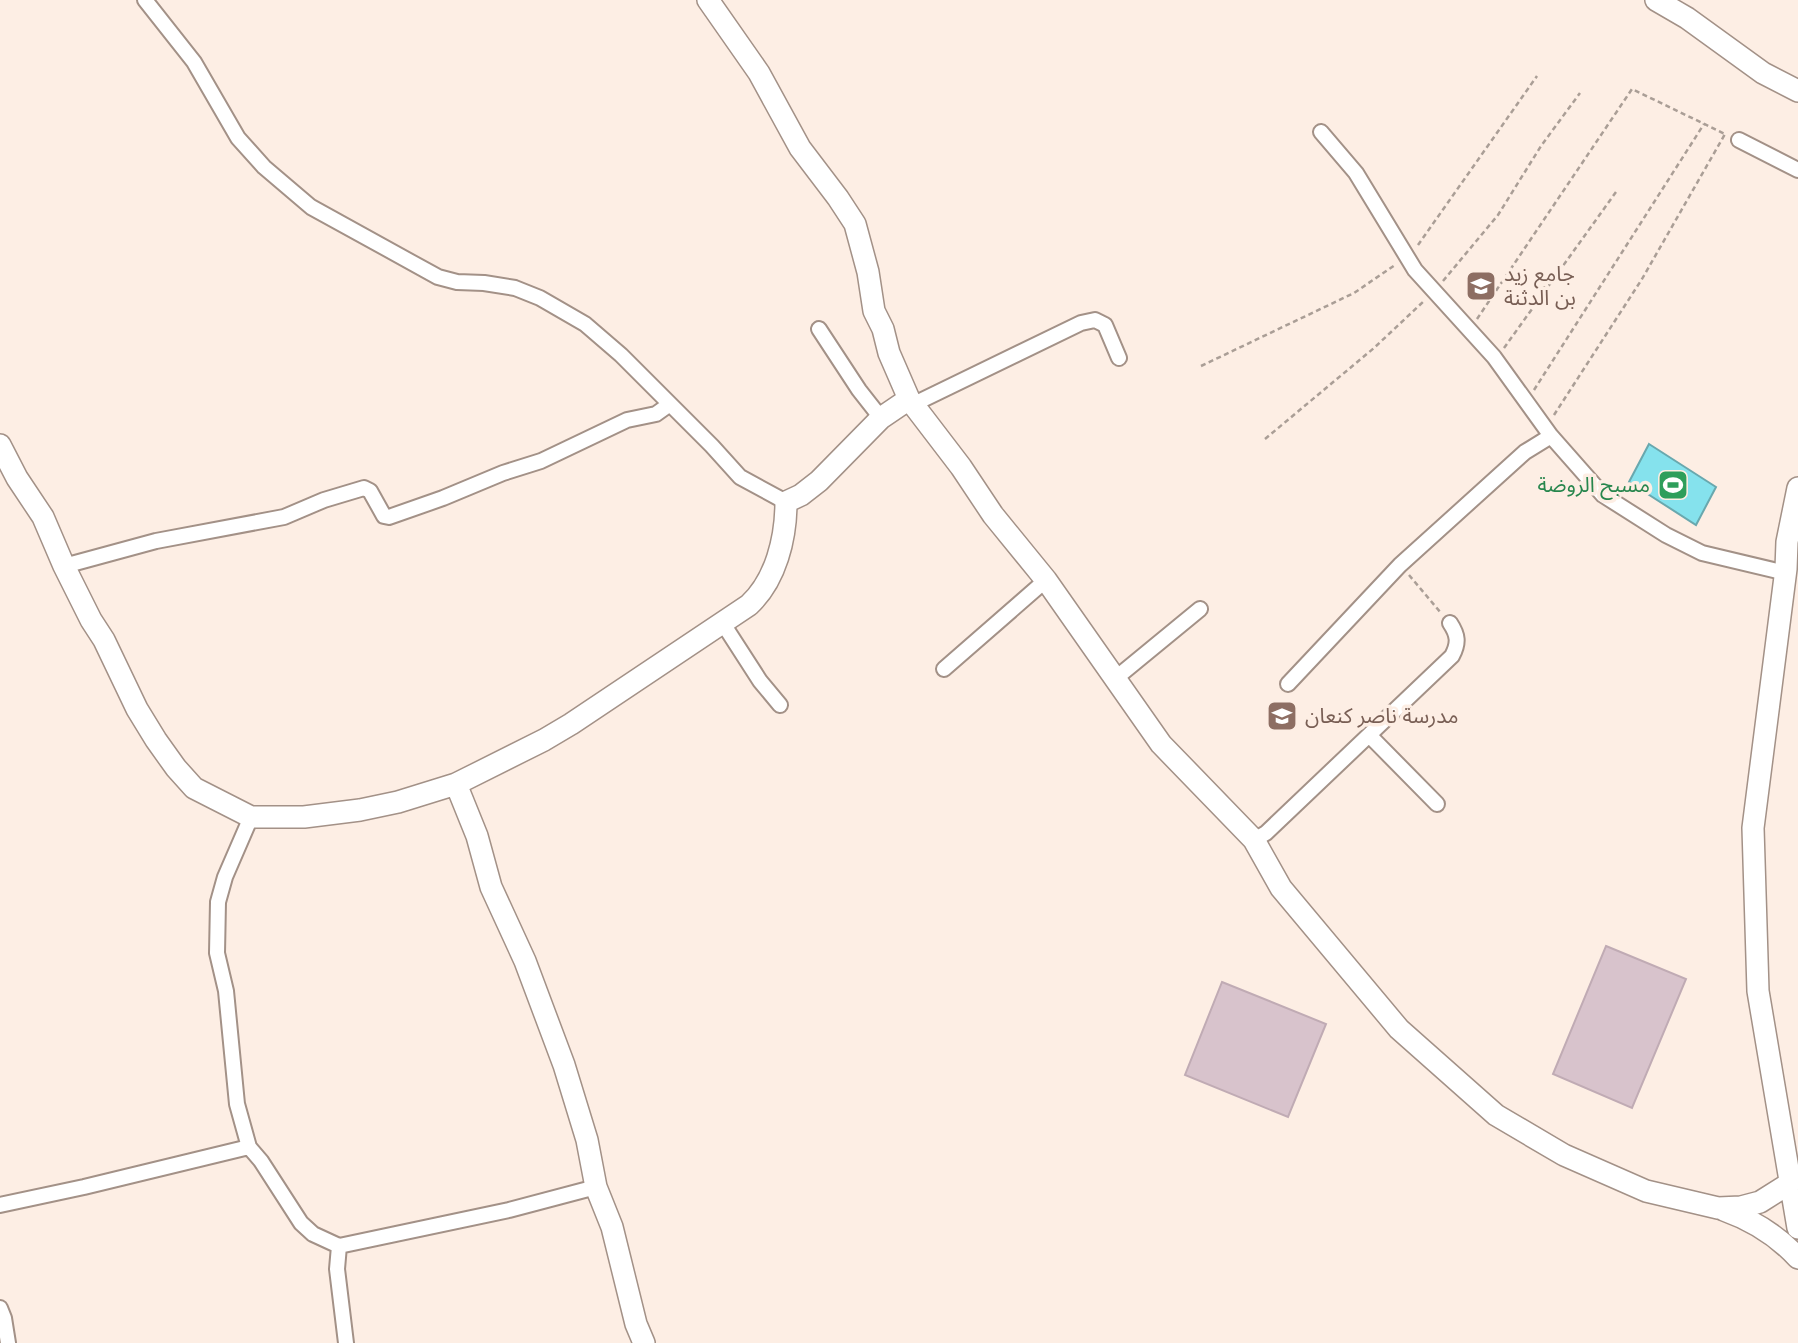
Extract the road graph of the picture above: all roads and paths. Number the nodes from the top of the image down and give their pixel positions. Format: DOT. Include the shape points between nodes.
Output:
graph roads {
  1 [pos="145,0"];
  2 [pos="708,0"];
  3 [pos="1656,0"];
  4 [pos="1537,76"];
  5 [pos="1798,92"];
  6 [pos="1580,93"];
  7 [pos="1703,124"];
  8 [pos="1321,132"];
  9 [pos="1725,134"];
  10 [pos="1739,140"];
  11 [pos="1798,170"];
  12 [pos="1616,192"];
  13 [pos="1407,258"];
  14 [pos="1435,290"];
  15 [pos="819,329"];
  16 [pos="1468,330"];
  17 [pos="1119,358"];
  18 [pos="1494,358"];
  19 [pos="1201,366"];
  20 [pos="1524,399"];
  21 [pos="912,402"];
  22 [pos="670,404"];
  23 [pos="881,418"];
  24 [pos="1548,431"];
  25 [pos="1265,439"];
  26 [pos="0,445"];
  27 [pos="1798,488"];
  28 [pos="786,502"];
  29 [pos="1798,540"];
  30 [pos="1400,565"];
  31 [pos="64,566"];
  32 [pos="1786,571"];
  33 [pos="1046,580"];
  34 [pos="1200,609"];
  35 [pos="722,622"];
  36 [pos="1450,623"];
  37 [pos="944,669"];
  38 [pos="1116,678"];
  39 [pos="1288,684"];
  40 [pos="780,705"];
  41 [pos="1369,735"];
  42 [pos="456,784"];
  43 [pos="1437,804"];
  44 [pos="251,817"];
  45 [pos="1254,840"];
  46 [pos="249,1147"];
  47 [pos="1790,1183"];
  48 [pos="596,1187"];
  49 [pos="0,1205"];
  50 [pos="1718,1208"];
  51 [pos="1798,1228"];
  52 [pos="339,1247"];
  53 [pos="1798,1258"];
  54 [pos="0,1308"];
  55 [pos="8,1343"];
  56 [pos="346,1343"];
  57 [pos="644,1343"];
  1 -- 22 [label="street" via="194,62 238,138 294,194 438,277 515,288 564,310 603,338"];
  2 -- 21 [label="street" via="759,73 800,148 855,224 874,311"];
  3 -- 5 [label="street"];
  4 -- 13 [label="path"];
  6 -- 14 [label="path" via="1498,215"];
  7 -- 9 [label="path"];
  7 -- 16 [label="path" via="1632,89"];
  7 -- 20 [label="path"];
  8 -- 13 [label="street" via="1356,173"];
  9 -- 10 [label="path"];
  9 -- 24 [label="path"];
  10 -- 11 [label="street"];
  12 -- 18 [label="path"];
  13 -- 14 [label="street"];
  13 -- 19 [label="path" via="1354,293"];
  14 -- 16 [label="street"];
  14 -- 25 [label="path"];
  15 -- 23 [label="street"];
  16 -- 18 [label="street"];
  17 -- 21 [label="street" via="1105,325 1096,320"];
  18 -- 20 [label="street"];
  20 -- 24 [label="street"];
  21 -- 23 [label="street"];
  21 -- 33 [label="street"];
  22 -- 28 [label="street" via="740,477"];
  22 -- 31 [label="street" via="541,461 389,517 365,488 284,517 156,541"];
  23 -- 28 [label="street" via="819,481"];
  24 -- 30 [label="street"];
  24 -- 32 [label="street" via="1603,495 1666,535 1702,553"];
  26 -- 31 [label="street" via="43,517"];
  27 -- 32 [label="street"];
  28 -- 35 [label="street" via="780,550 768,582 749,605"];
  29 -- 32 [label="street"];
  30 -- 36 [label="path"];
  30 -- 39 [label="street"];
  31 -- 44 [label="street" via="137,709 176,768 194,788"];
  32 -- 47 [label="street" via="1754,828 1758,991"];
  33 -- 37 [label="street"];
  33 -- 38 [label="street"];
  34 -- 38 [label="street"];
  35 -- 40 [label="street"];
  35 -- 42 [label="street" via="544,740"];
  36 -- 41 [label="street" via="1457,634 1452,656"];
  38 -- 45 [label="street" via="1161,744"];
  41 -- 43 [label="street"];
  41 -- 45 [label="street" via="1266,834"];
  42 -- 44 [label="street" via="360,810"];
  42 -- 48 [label="street" via="491,887 564,1065"];
  44 -- 46 [label="street" via="225,877 217,922 237,1104"];
  45 -- 50 [label="street" via="1281,888 1392,1021 1496,1115 1564,1154 1646,1191"];
  46 -- 49 [label="street"];
  46 -- 52 [label="street" via="301,1223"];
  47 -- 50 [label="street" via="1759,1202"];
  47 -- 51 [label="street"];
  48 -- 52 [label="street"];
  48 -- 57 [label="street" via="612,1227"];
  50 -- 53 [label="street" via="1757,1224"];
  52 -- 56 [label="street" via="337,1269"];
  54 -- 55 [label="street"];
}
